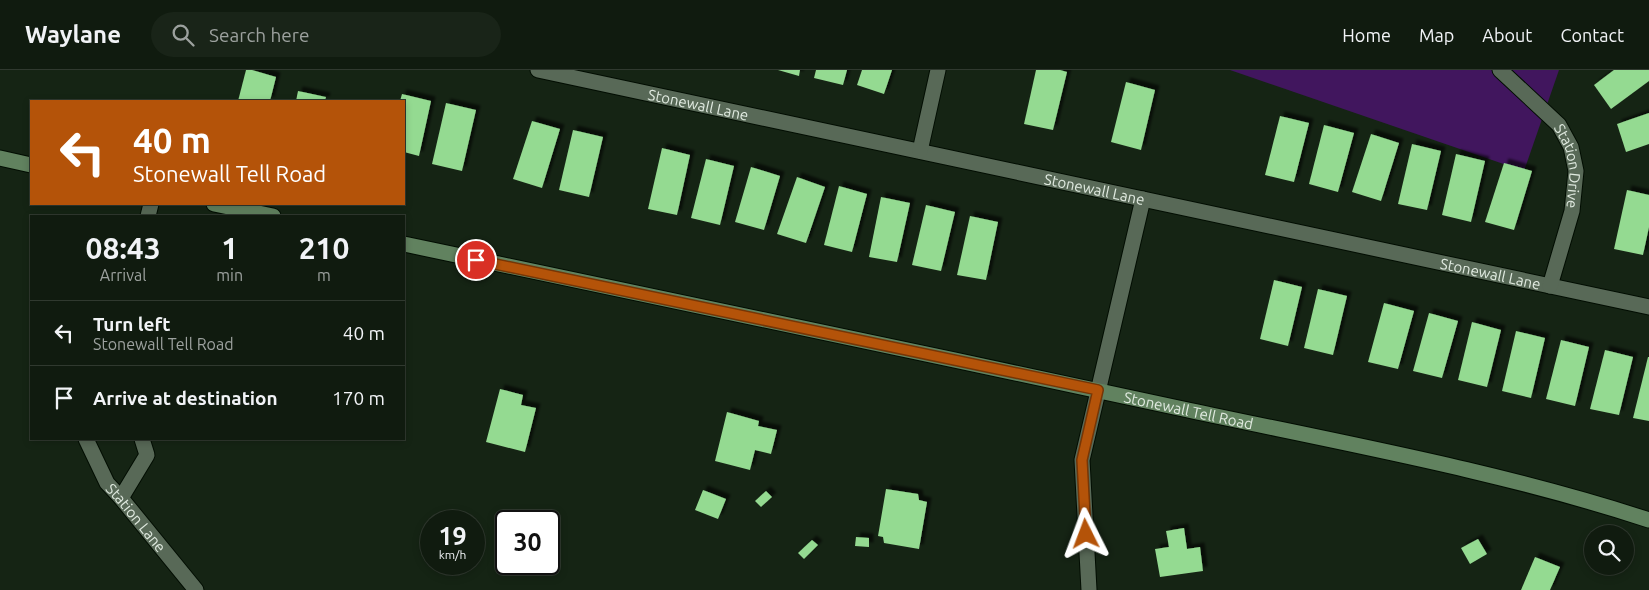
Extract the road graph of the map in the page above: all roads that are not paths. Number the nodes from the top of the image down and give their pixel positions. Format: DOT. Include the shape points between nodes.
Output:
graph roads {
  1 [pos="538,70"];
  2 [pos="938,70"];
  3 [pos="1500,70"];
  4 [pos="920,151"];
  5 [pos="0,158"];
  6 [pos="30,165"];
  7 [pos="1143,199"];
  8 [pos="219,205"];
  9 [pos="268,215"];
  10 [pos="405,244"];
  11 [pos="1550,286"];
  12 [pos="1649,307"];
  13 [pos="1098,390"];
  14 [pos="86,440"];
  15 [pos="142,440"];
  16 [pos="121,498"];
  17 [pos="1649,520"];
  18 [pos="196,590"];
  19 [pos="1089,590"];
  1 -- 4 [label="street, Stonewall Lane"];
  2 -- 4 [label="street"];
  3 -- 11 [label="street, Station Drive" via="1559,126 1571,147 1576,171 1572,211"];
  4 -- 7 [label="street, Stonewall Lane"];
  5 -- 6 [label="street"];
  7 -- 11 [label="street, Stonewall Lane"];
  7 -- 13 [label="street"];
  8 -- 9 [label="street"];
  10 -- 13 [label="street, Stonewall Tell Road"];
  11 -- 12 [label="street, Stonewall Lane"];
  13 -- 17 [label="street, Stonewall Tell Road" via="1495,476"];
  13 -- 19 [label="street" via="1082,460"];
  14 -- 16 [label="street, Station Lane" via="107,483"];
  15 -- 16 [label="street" via="147,455"];
  16 -- 18 [label="street, Station Lane"];
}
